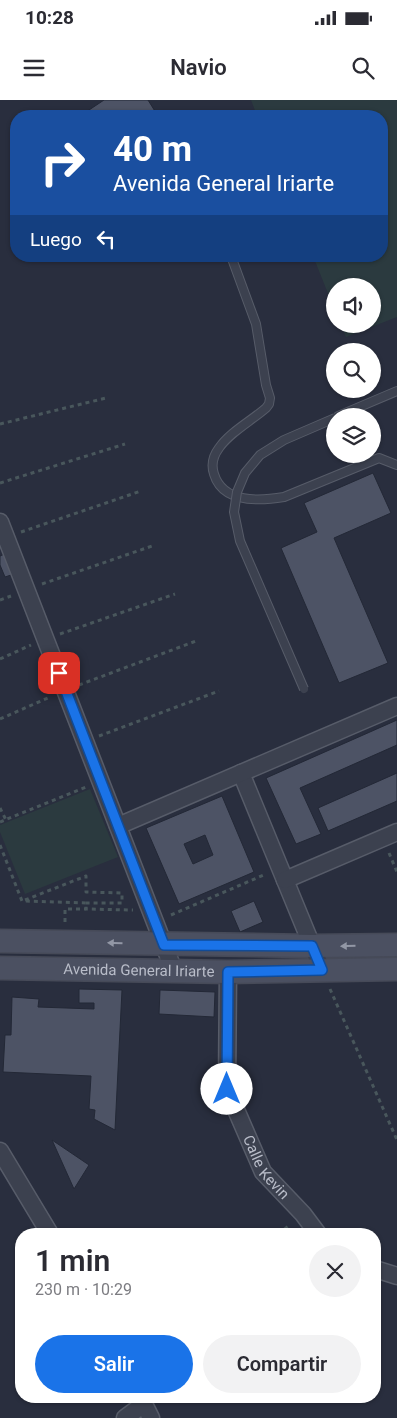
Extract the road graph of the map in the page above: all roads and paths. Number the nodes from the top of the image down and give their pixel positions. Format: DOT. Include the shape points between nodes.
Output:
graph roads {
  1 [pos="234,262"];
  2 [pos="397,391"];
  3 [pos="106,398"];
  4 [pos="357,408"];
  5 [pos="326,422"];
  6 [pos="0,424"];
  7 [pos="125,444"];
  8 [pos="397,465"];
  9 [pos="0,483"];
  10 [pos="141,492"];
  11 [pos="3,529"];
  12 [pos="155,545"];
  13 [pos="26,589"];
  14 [pos="175,594"];
  15 [pos="45,639"];
  16 [pos="196,641"];
  17 [pos="0,659"];
  18 [pos="304,689"];
  19 [pos="65,690"];
  20 [pos="219,691"];
  21 [pos="397,706"];
  22 [pos="0,719"];
  23 [pos="85,741"];
  24 [pos="241,773"];
  25 [pos="100,781"];
  26 [pos="0,808"];
  27 [pos="6,820"];
  28 [pos="0,822"];
  29 [pos="118,826"];
  30 [pos="397,832"];
  31 [pos="0,845"];
  32 [pos="283,874"];
  33 [pos="22,901"];
  34 [pos="86,903"];
  35 [pos="65,908"];
  36 [pos="86,908"];
  37 [pos="150,911"];
  38 [pos="0,941"];
  39 [pos="164,945"];
  40 [pos="397,945"];
  41 [pos="312,946"];
  42 [pos="0,968"];
  43 [pos="397,969"];
  44 [pos="322,970"];
  45 [pos="174,971"];
  46 [pos="228,972"];
  47 [pos="397,1140"];
  48 [pos="0,1151"];
  49 [pos="46,1228"];
  50 [pos="314,1228"];
  51 [pos="381,1271"];
  52 [pos="397,1276"];
  53 [pos="145,1406"];
  54 [pos="125,1418"];
  1 -- 8 [label="lane" via="256,324 270,398 266,408 232,434 214,456 213,471 220,487 245,499 270,500 379,458"];
  2 -- 4 [label="lane"];
  3 -- 6 [label="path"];
  5 -- 18 [label="lane, bridge" via="284,440 260,455 245,472 234,512 240,541"];
  7 -- 9 [label="path"];
  10 -- 11 [label="path"];
  11 -- 13 [label="street"];
  12 -- 13 [label="path"];
  13 -- 15 [label="street"];
  14 -- 15 [label="path"];
  15 -- 17 [label="path"];
  15 -- 19 [label="street"];
  16 -- 19 [label="path"];
  19 -- 22 [label="path"];
  19 -- 23 [label="street"];
  20 -- 23 [label="path"];
  21 -- 24 [label="street"];
  23 -- 25 [label="street"];
  24 -- 29 [label="street"];
  24 -- 32 [label="street"];
  25 -- 27 [label="path"];
  25 -- 29 [label="street"];
  26 -- 27 [label="path"];
  27 -- 28 [label="path"];
  29 -- 37 [label="street"];
  30 -- 32 [label="street"];
  31 -- 33 [label="path"];
  32 -- 37 [label="path" via="168,916"];
  32 -- 41 [label="street"];
  33 -- 34 [label="path"];
  33 -- 34 [label="path" via="86,876 86,892 122,893 122,903"];
  34 -- 36 [label="path"];
  35 -- 36 [label="path"];
  36 -- 37 [label="path"];
  37 -- 39 [label="street"];
  39 -- 38 [label="main road, Avenida General Iriarte, one-way"];
  39 -- 41 [label="main road, Avenida General Iriarte"];
  39 -- 45 [label="street"];
  40 -- 41 [label="main road, Avenida General Iriarte, one-way"];
  41 -- 44 [label="street"];
  42 -- 45 [label="main road, Avenida General Iriarte"];
  43 -- 44 [label="main road, Avenida General Iriarte"];
  44 -- 46 [label="main road, Avenida General Iriarte"];
  44 -- 47 [label="path"];
  45 -- 46 [label="main road, Avenida General Iriarte"];
  46 -- 50 [label="street, Calle Kevin" via="227,1089 263,1172"];
  48 -- 49 [label="street"];
  51 -- 52 [label="street"];
  53 -- 54 [label="street"];
}
